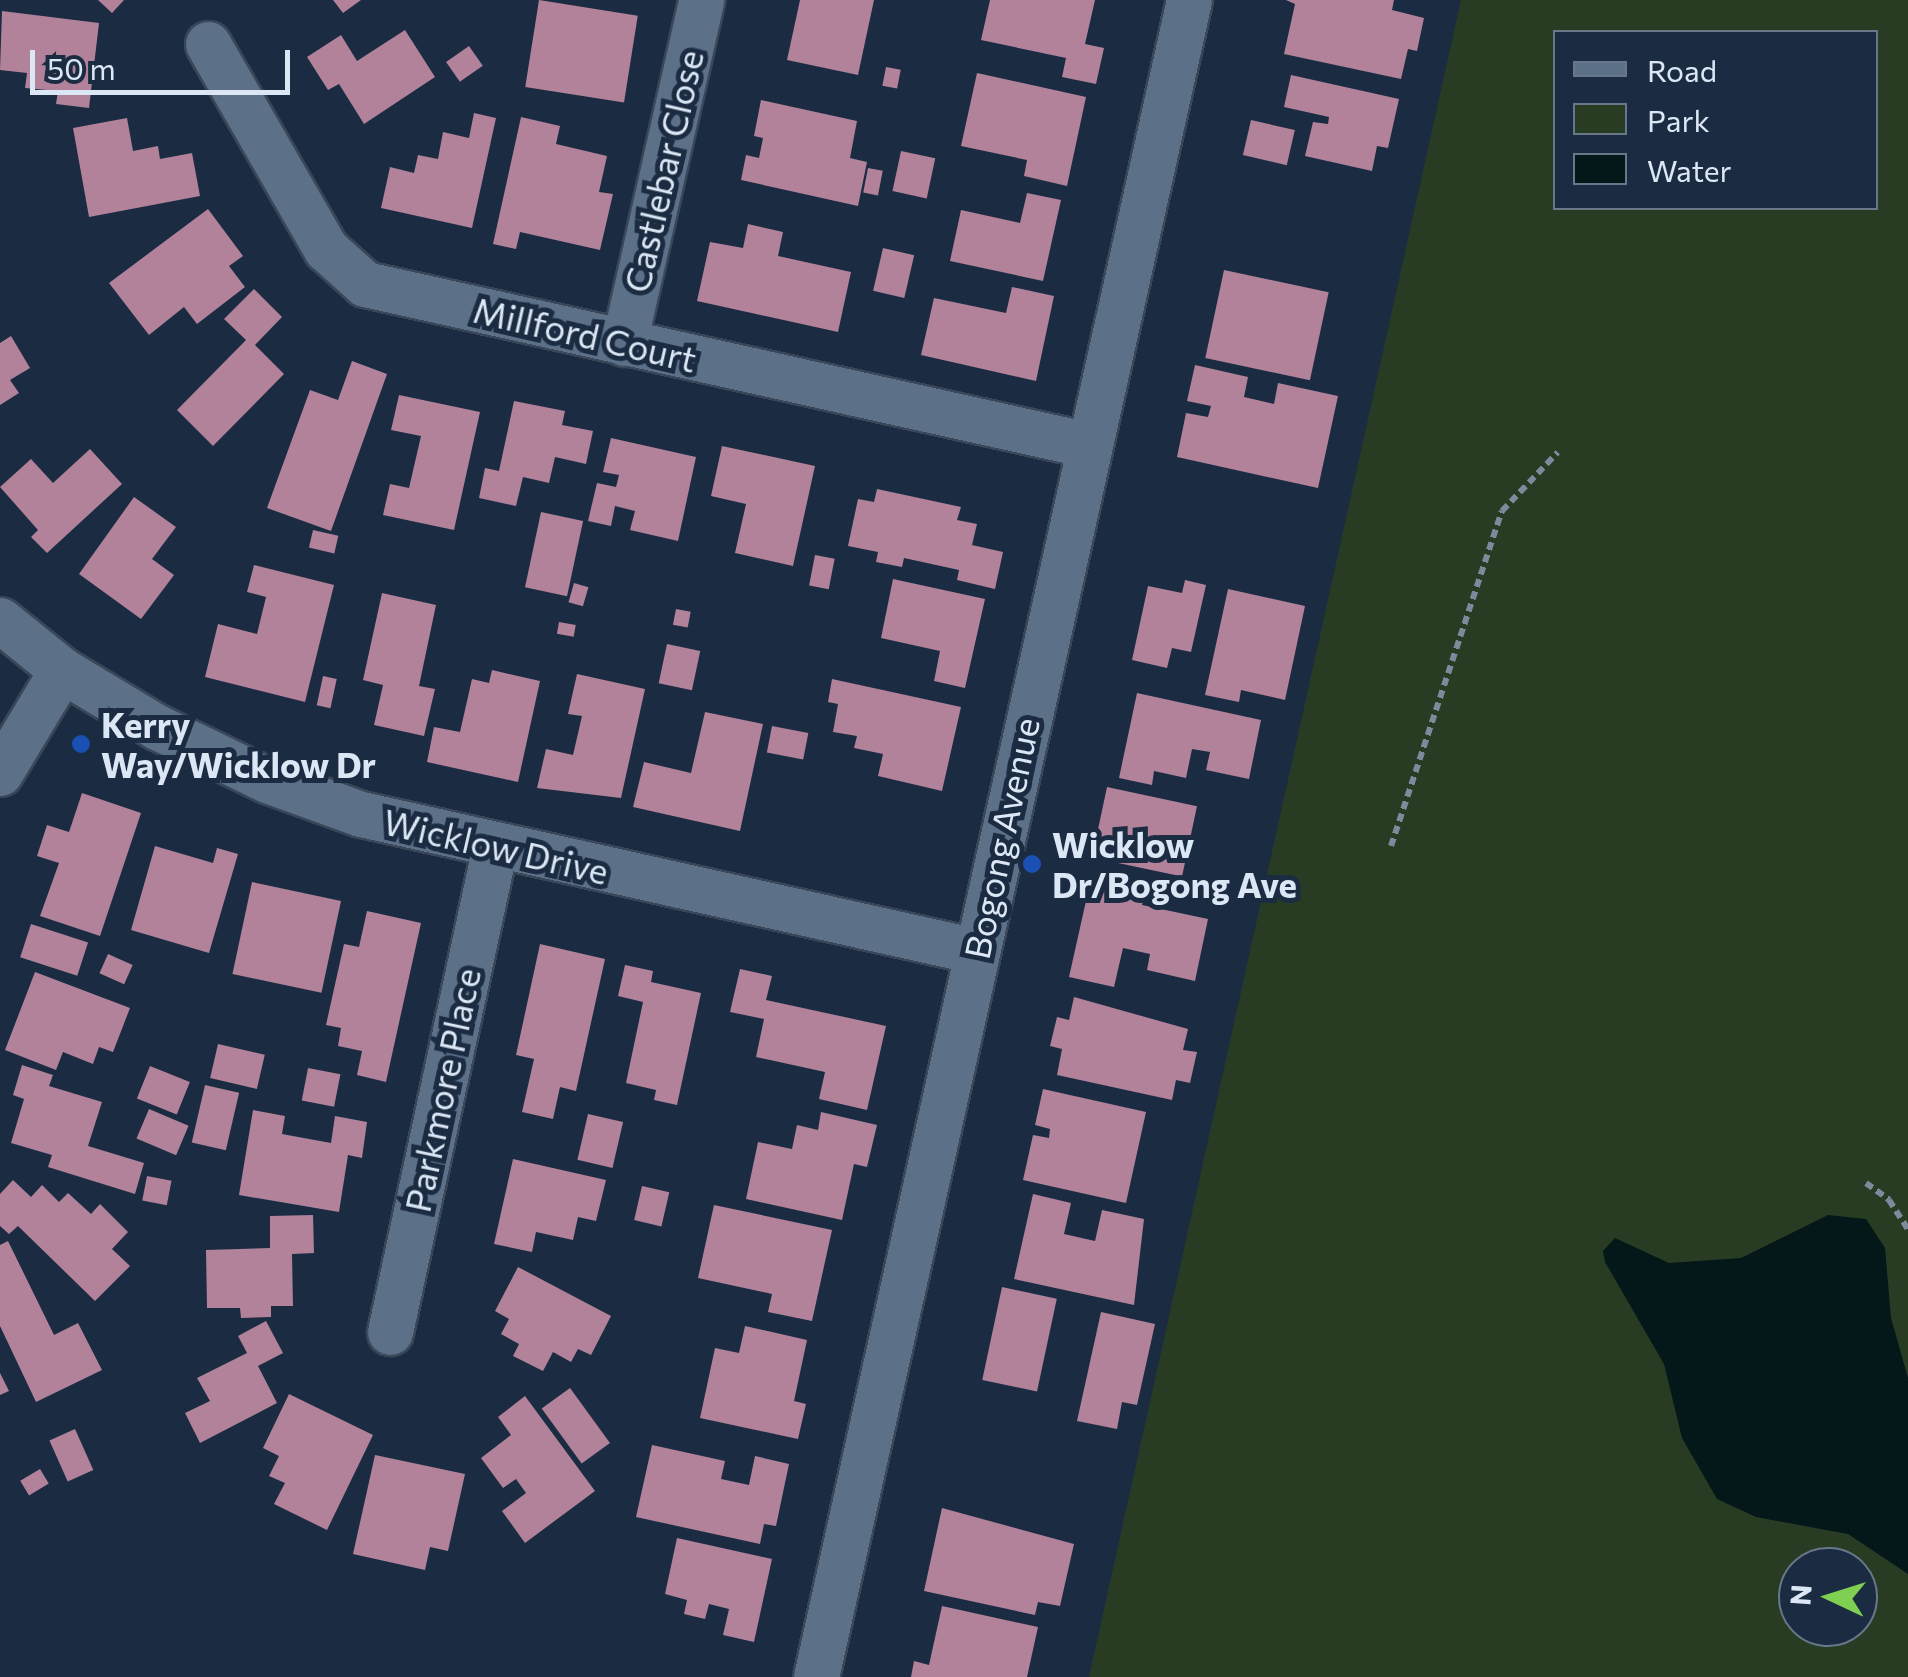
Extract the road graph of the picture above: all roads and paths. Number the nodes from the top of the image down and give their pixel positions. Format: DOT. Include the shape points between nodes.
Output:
graph roads {
  1 [pos="701,0"];
  2 [pos="1189,0"];
  3 [pos="208,44"];
  4 [pos="624,342"];
  5 [pos="1088,445"];
  6 [pos="1558,452"];
  7 [pos="0,620"];
  8 [pos="62,670"];
  9 [pos="0,773"];
  10 [pos="1391,846"];
  11 [pos="495,848"];
  12 [pos="976,950"];
  13 [pos="1866,1183"];
  14 [pos="1908,1229"];
  15 [pos="390,1332"];
  16 [pos="816,1677"];
  1 -- 4 [label="street, Castlebar Close"];
  2 -- 5 [label="street, Bogong Avenue"];
  3 -- 4 [label="street, Millford Court" via="326,249 354,278"];
  4 -- 5 [label="street, Millford Court"];
  5 -- 12 [label="street, Bogong Avenue"];
  6 -- 10 [label="path" via="1502,511"];
  7 -- 8 [label="street, Wicklow Drive"];
  8 -- 9 [label="street"];
  8 -- 11 [label="street, Wicklow Drive" via="267,780 361,814"];
  11 -- 12 [label="street, Wicklow Drive"];
  11 -- 15 [label="street, Parkmore Place"];
  12 -- 16 [label="street, Bogong Avenue"];
  13 -- 14 [label="path" via="1889,1200"];
}
